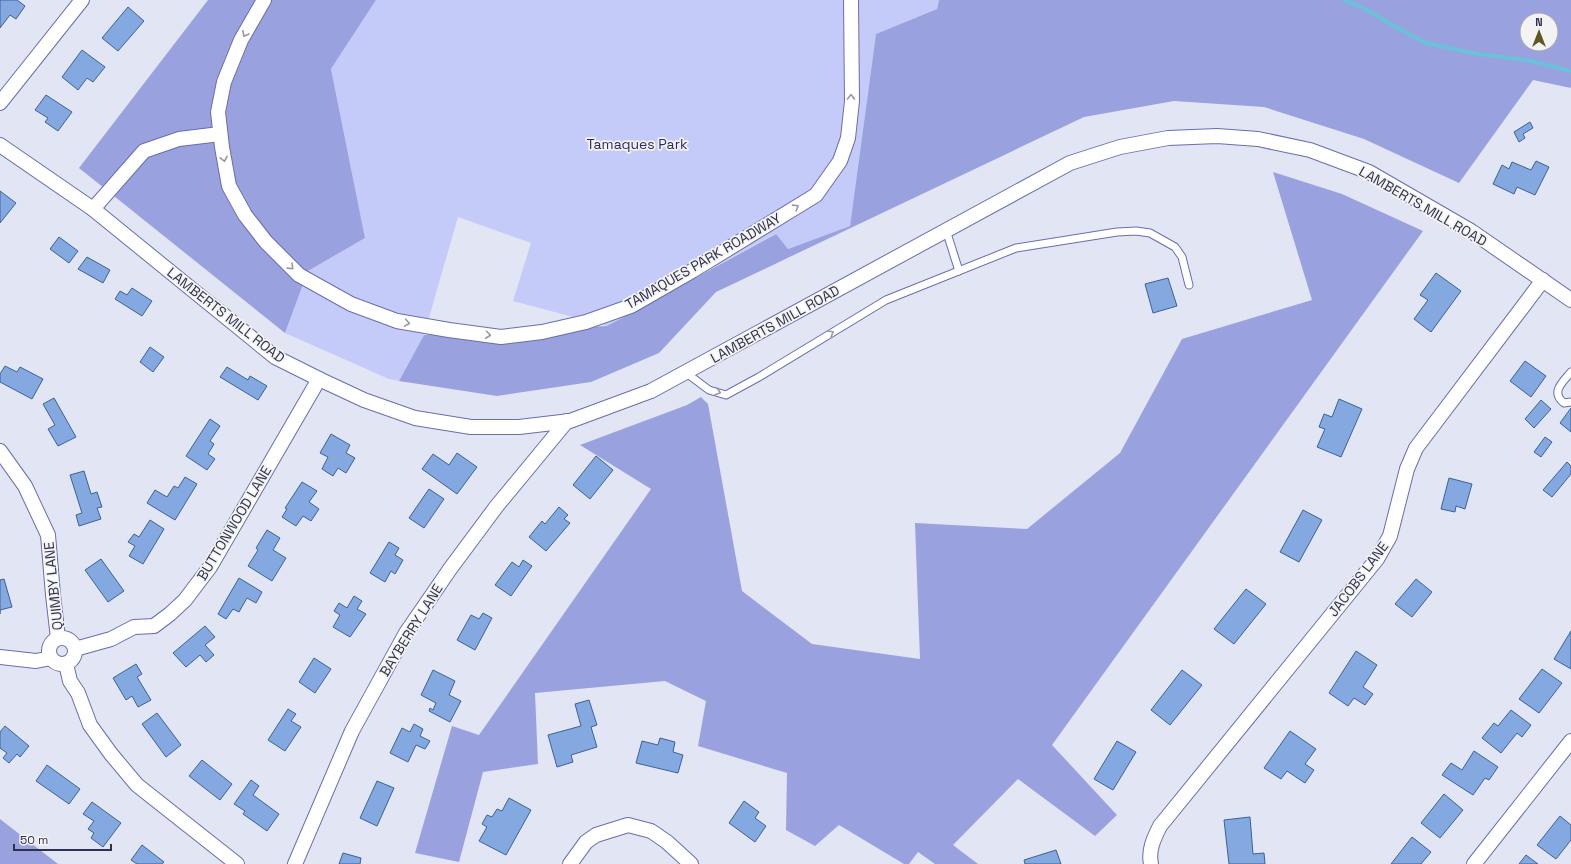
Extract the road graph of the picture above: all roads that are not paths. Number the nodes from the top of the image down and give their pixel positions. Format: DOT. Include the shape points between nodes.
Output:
graph roads {
  1 [pos="82,0"];
  2 [pos="264,0"];
  3 [pos="851,0"];
  4 [pos="0,102"];
  5 [pos="220,134"];
  6 [pos="0,145"];
  7 [pos="93,209"];
  8 [pos="946,230"];
  9 [pos="959,271"];
  10 [pos="1543,280"];
  11 [pos="1189,285"];
  12 [pos="1571,300"];
  13 [pos="685,372"];
  14 [pos="1571,372"];
  15 [pos="319,379"];
  16 [pos="1571,402"];
  17 [pos="567,421"];
  18 [pos="0,451"];
  19 [pos="58,638"];
  20 [pos="75,649"];
  21 [pos="0,657"];
  22 [pos="51,658"];
  23 [pos="66,664"];
  24 [pos="1571,741"];
  25 [pos="237,864"];
  26 [pos="295,864"];
  27 [pos="570,864"];
  28 [pos="691,864"];
  29 [pos="1151,864"];
  30 [pos="1474,864"];
  1 -- 4 [label="street"];
  2 -- 5 [label="street, TAMAQUES PARK ROADWAY, one-way" via="241,40 224,82 218,112"];
  5 -- 3 [label="street, TAMAQUES PARK ROADWAY, one-way" via="229,186 245,215 266,242 299,275 351,304 397,321 502,337 542,332 586,322 631,306 816,195 840,161 848,138 852,101"];
  5 -- 7 [label="street" via="179,139 144,151"];
  6 -- 7 [label="street, LAMBERTS MILL ROAD"];
  7 -- 15 [label="street, LAMBERTS MILL ROAD" via="275,357"];
  8 -- 9 [label="lane"];
  8 -- 10 [label="street, LAMBERTS MILL ROAD" via="1070,163 1120,147 1168,138 1251,138 1310,150 1369,172 1471,231"];
  8 -- 13 [label="street, LAMBERTS MILL ROAD"];
  9 -- 11 [label="lane" via="1016,248 1136,231 1150,232 1176,247 1182,257"];
  13 -- 9 [label="lane, one-way" via="709,390 726,395 886,300"];
  10 -- 12 [label="street, LAMBERTS MILL ROAD"];
  10 -- 29 [label="street, JACOBS LANE" via="1416,448 1407,469 1390,536 1377,559 1160,826 1152,841"];
  13 -- 17 [label="street, LAMBERTS MILL ROAD" via="651,391"];
  14 -- 16 [label="lane" via="1558,388 1557,394 1564,402"];
  15 -- 17 [label="street, LAMBERTS MILL ROAD" via="364,400 415,418 471,427 519,427"];
  15 -- 20 [label="street, BUTTONWOOD LANE" via="210,567 185,600 154,626 134,627 111,639"];
  17 -- 26 [label="street, BAYBERRY LANE" via="496,507 406,633 352,731"];
  18 -- 19 [label="street, QUIMBY LANE" via="26,486 48,535"];
  19 -- 20 [label="street" via="67,639"];
  19 -- 22 [label="street" via="50,646"];
  20 -- 23 [label="street" via="74,657"];
  21 -- 22 [label="street" via="36,661"];
  22 -- 23 [label="street" via="57,664"];
  23 -- 25 [label="street" via="70,681 78,693 90,725 137,785"];
  24 -- 30 [label="street"];
  27 -- 28 [label="street" via="586,842 596,835 628,825 651,831"];
}
